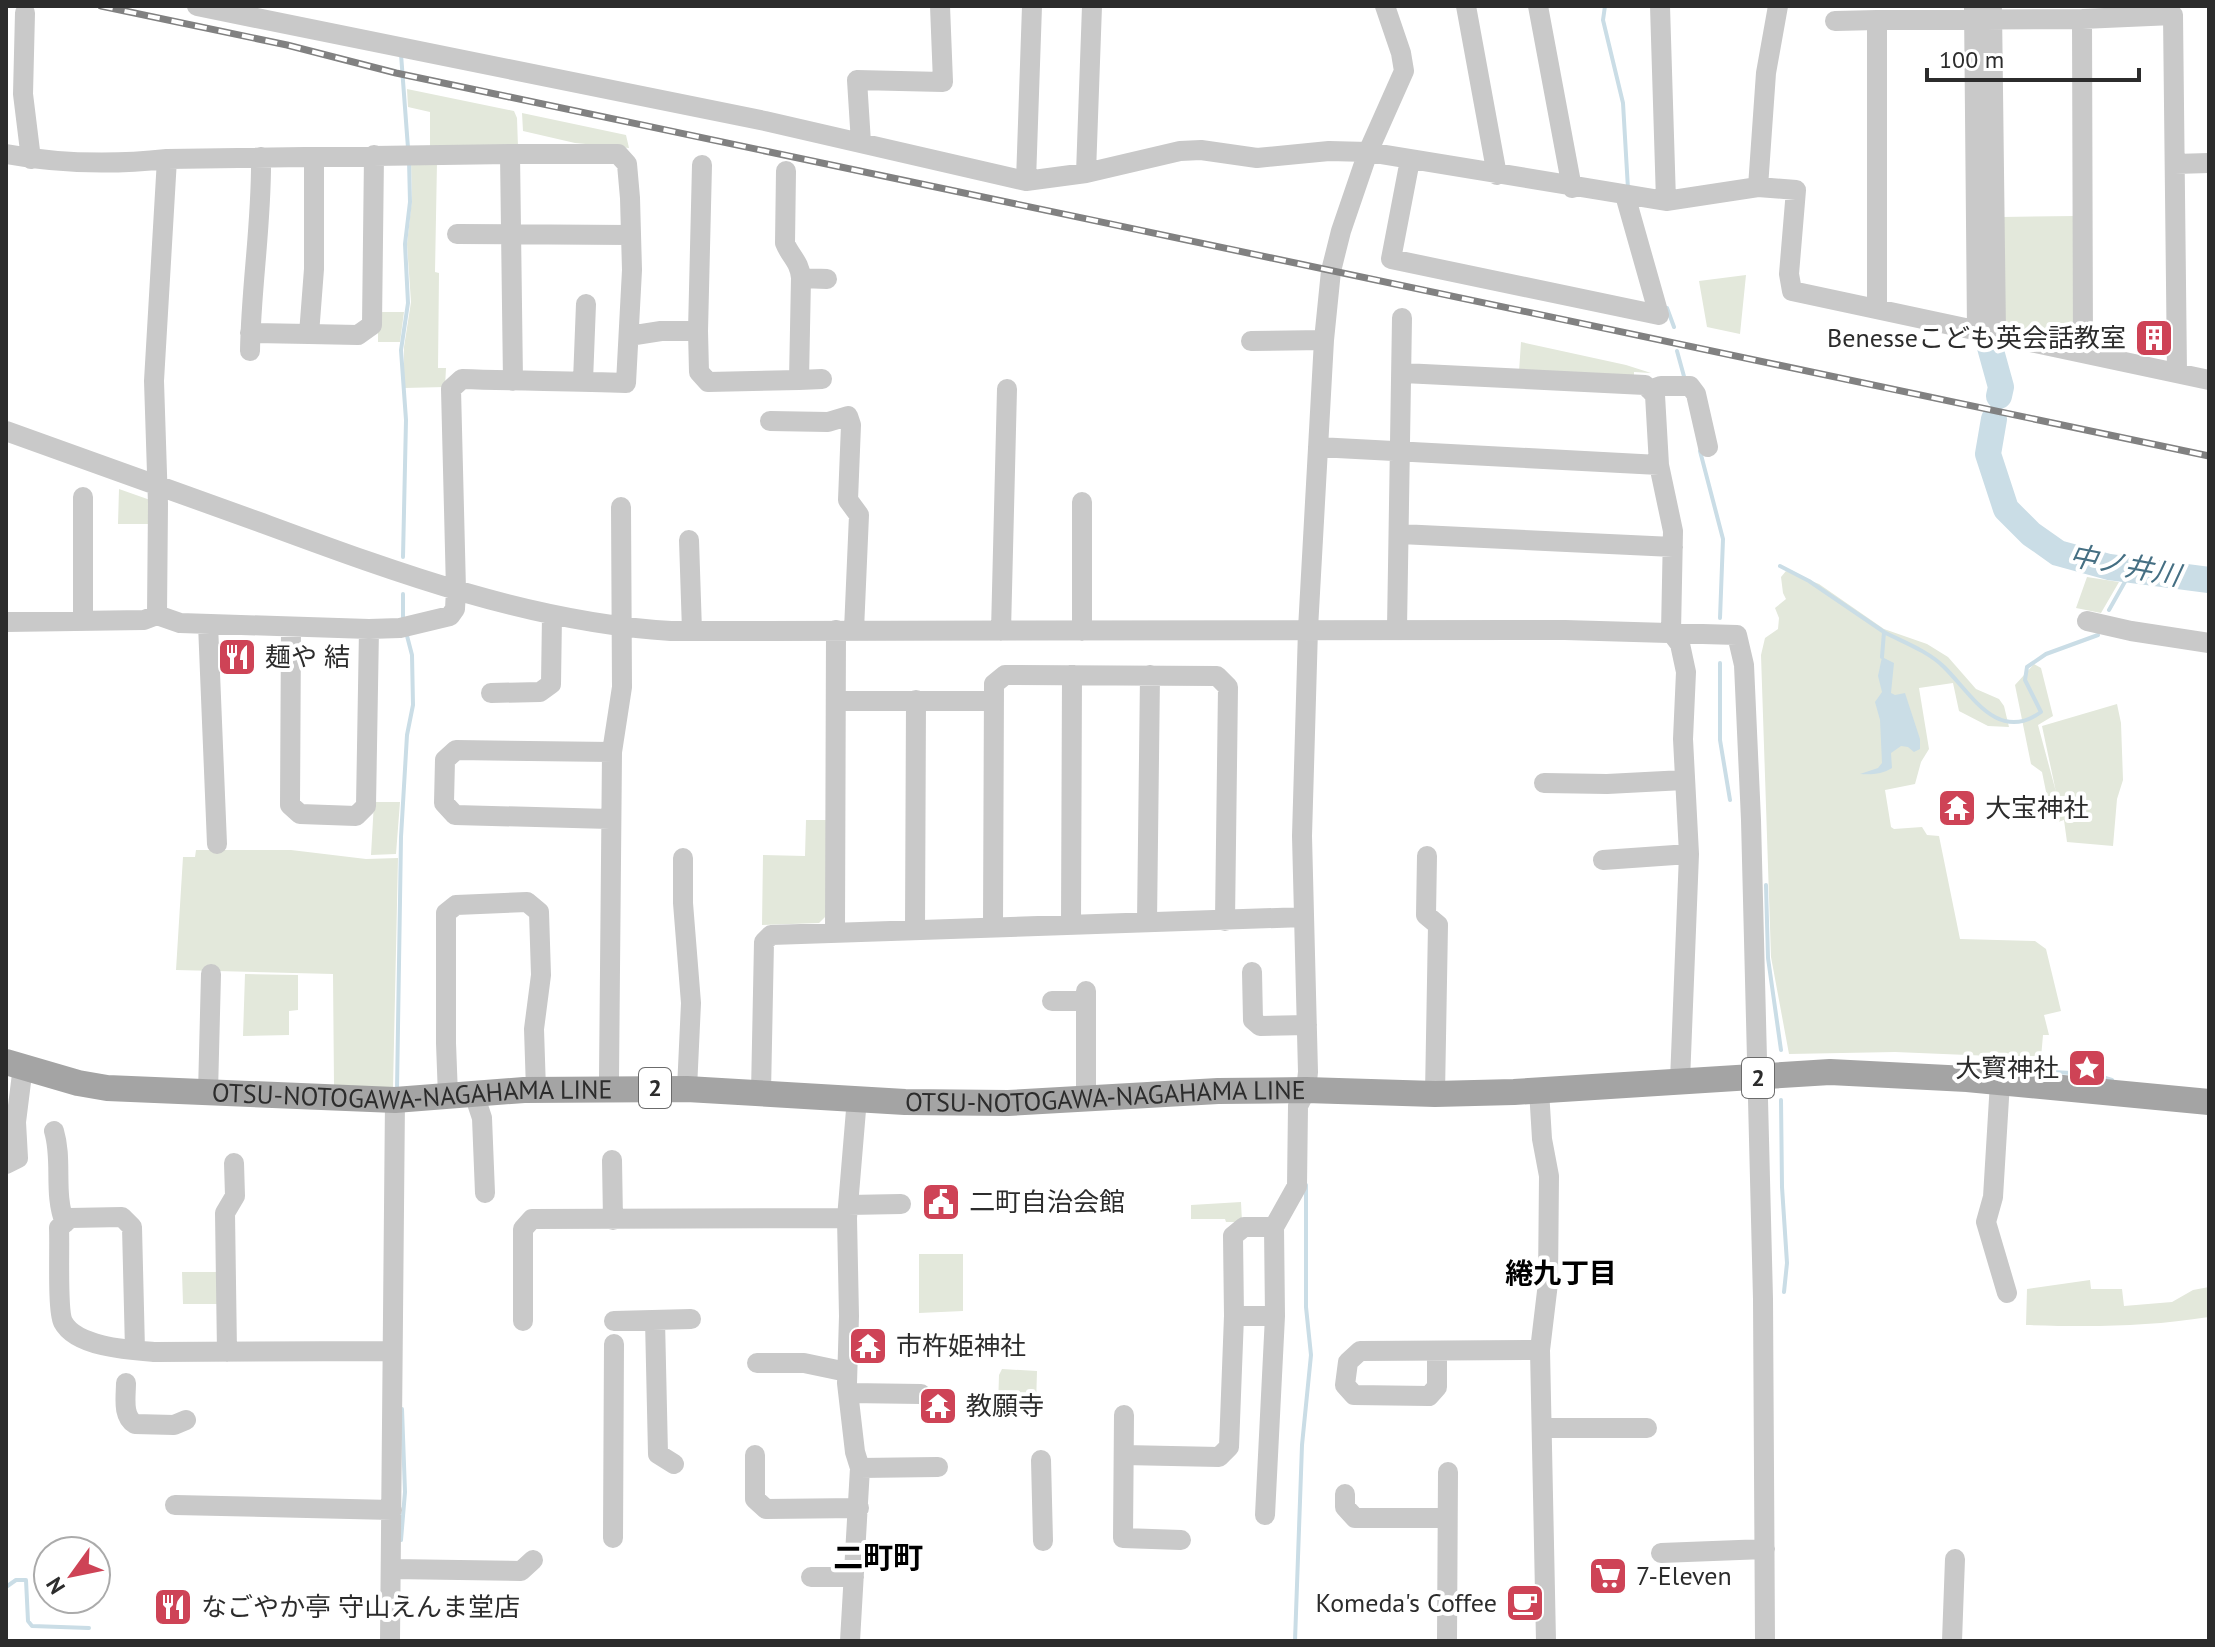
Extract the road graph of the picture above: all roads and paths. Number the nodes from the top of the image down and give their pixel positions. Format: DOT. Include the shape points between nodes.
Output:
graph roads {
  1 [pos="197,6"];
  2 [pos="940,6"];
  3 [pos="1032,6"];
  4 [pos="1092,6"];
  5 [pos="1385,6"];
  6 [pos="1466,6"];
  7 [pos="1538,6"];
  8 [pos="1660,6"];
  9 [pos="1778,6"];
  10 [pos="1983,12"];
  11 [pos="25,13"];
  12 [pos="2082,19"];
  13 [pos="1877,20"];
  14 [pos="1835,21"];
  15 [pos="861,143"];
  16 [pos="1368,152"];
  17 [pos="6,154"];
  18 [pos="510,154"];
  19 [pos="374,155"];
  20 [pos="261,157"];
  21 [pos="314,157"];
  22 [pos="31,159"];
  23 [pos="167,159"];
  24 [pos="1410,160"];
  25 [pos="2209,163"];
  26 [pos="2175,164"];
  27 [pos="702,165"];
  28 [pos="786,171"];
  29 [pos="1086,173"];
  30 [pos="1497,175"];
  31 [pos="1026,181"];
  32 [pos="1758,187"];
  33 [pos="1572,188"];
  34 [pos="1625,195"];
  35 [pos="1666,201"];
  36 [pos="457,234"];
  37 [pos="511,234"];
  38 [pos="631,235"];
  39 [pos="801,278"];
  40 [pos="827,279"];
  41 [pos="586,304"];
  42 [pos="1877,309"];
  43 [pos="1402,318"];
  44 [pos="698,331"];
  45 [pos="1986,331"];
  46 [pos="309,334"];
  47 [pos="629,336"];
  48 [pos="1324,340"];
  49 [pos="1251,341"];
  50 [pos="2083,352"];
  51 [pos="1403,373"];
  52 [pos="2177,373"];
  53 [pos="822,379"];
  54 [pos="799,380"];
  55 [pos="2209,380"];
  56 [pos="513,381"];
  57 [pos="583,381"];
  58 [pos="1007,389"];
  59 [pos="1650,390"];
  60 [pos="770,421"];
  61 [pos="6,431"];
  62 [pos="1318,447"];
  63 [pos="1708,447"];
  64 [pos="1402,452"];
  65 [pos="1659,465"];
  66 [pos="157,485"];
  67 [pos="83,497"];
  68 [pos="1082,502"];
  69 [pos="621,507"];
  70 [pos="1400,534"];
  71 [pos="689,540"];
  72 [pos="1673,547"];
  73 [pos="456,590"];
  74 [pos="157,615"];
  75 [pos="552,615"];
  76 [pos="83,620"];
  77 [pos="2087,621"];
  78 [pos="6,622"];
  79 [pos="208,624"];
  80 [pos="291,628"];
  81 [pos="623,628"];
  82 [pos="369,629"];
  83 [pos="1308,629"];
  84 [pos="1397,629"];
  85 [pos="845,630"];
  86 [pos="692,631"];
  87 [pos="1001,631"];
  88 [pos="1082,631"];
  89 [pos="1671,632"];
  90 [pos="2209,643"];
  91 [pos="1072,675"];
  92 [pos="1150,675"];
  93 [pos="491,693"];
  94 [pos="916,700"];
  95 [pos="836,701"];
  96 [pos="994,701"];
  97 [pos="612,752"];
  98 [pos="1684,780"];
  99 [pos="1544,783"];
  100 [pos="610,819"];
  101 [pos="217,844"];
  102 [pos="1689,854"];
  103 [pos="1427,856"];
  104 [pos="683,858"];
  105 [pos="1603,860"];
  106 [pos="1304,917"];
  107 [pos="1225,921"];
  108 [pos="1147,923"];
  109 [pos="1071,925"];
  110 [pos="993,927"];
  111 [pos="915,930"];
  112 [pos="835,933"];
  113 [pos="1252,972"];
  114 [pos="211,974"];
  115 [pos="1052,1001"];
  116 [pos="1307,1025"];
  117 [pos="14,1064"];
  118 [pos="1757,1078"];
  119 [pos="1680,1081"];
  120 [pos="2000,1082"];
  121 [pos="611,1088"];
  122 [pos="687,1089"];
  123 [pos="536,1090"];
  124 [pos="1306,1090"];
  125 [pos="1539,1090"];
  126 [pos="208,1093"];
  127 [pos="761,1093"];
  128 [pos="1435,1094"];
  129 [pos="461,1095"];
  130 [pos="857,1098"];
  131 [pos="395,1100"];
  132 [pos="1086,1100"];
  133 [pos="2209,1102"];
  134 [pos="54,1131"];
  135 [pos="612,1160"];
  136 [pos="234,1163"];
  137 [pos="6,1164"];
  138 [pos="485,1193"];
  139 [pos="901,1204"];
  140 [pos="847,1212"];
  141 [pos="613,1220"];
  142 [pos="65,1223"];
  143 [pos="1274,1227"];
  144 [pos="2007,1293"];
  145 [pos="1234,1316"];
  146 [pos="1275,1316"];
  147 [pos="691,1319"];
  148 [pos="655,1320"];
  149 [pos="523,1321"];
  150 [pos="614,1321"];
  151 [pos="614,1344"];
  152 [pos="135,1350"];
  153 [pos="1540,1350"];
  154 [pos="391,1351"];
  155 [pos="227,1352"];
  156 [pos="1437,1352"];
  157 [pos="757,1363"];
  158 [pos="847,1372"];
  159 [pos="126,1383"];
  160 [pos="849,1393"];
  161 [pos="921,1394"];
  162 [pos="1124,1415"];
  163 [pos="186,1420"];
  164 [pos="1542,1428"];
  165 [pos="1647,1428"];
  166 [pos="755,1455"];
  167 [pos="1124,1455"];
  168 [pos="858,1460"];
  169 [pos="1041,1460"];
  170 [pos="674,1464"];
  171 [pos="938,1467"];
  172 [pos="1448,1472"];
  173 [pos="1345,1494"];
  174 [pos="175,1505"];
  175 [pos="859,1508"];
  176 [pos="392,1510"];
  177 [pos="1265,1515"];
  178 [pos="1447,1518"];
  179 [pos="613,1538"];
  180 [pos="1181,1540"];
  181 [pos="1043,1541"];
  182 [pos="1765,1549"];
  183 [pos="1661,1553"];
  184 [pos="1955,1559"];
  185 [pos="533,1560"];
  186 [pos="392,1569"];
  187 [pos="811,1577"];
  188 [pos="854,1577"];
  189 [pos="390,1641"];
  190 [pos="850,1641"];
  191 [pos="1447,1641"];
  192 [pos="1546,1641"];
  193 [pos="1765,1641"];
  194 [pos="1952,1641"];
  1 -- 15 [label="street"];
  2 -- 15 [label="street" via="943,82 857,80"];
  3 -- 31 [label="street"];
  4 -- 29 [label="street"];
  5 -- 16 [label="street" via="1404,71"];
  6 -- 30 [label="street"];
  7 -- 33 [label="street"];
  8 -- 35 [label="street"];
  9 -- 32 [label="street" via="1766,73"];
  10 -- 12 [label="street"];
  10 -- 13 [label="street"];
  10 -- 45 [label="street"];
  11 -- 22 [label="street" via="23,94"];
  12 -- 26 [label="street" via="2173,15"];
  12 -- 50 [label="street"];
  13 -- 14 [label="street"];
  13 -- 42 [label="street"];
  15 -- 31 [label="street"];
  16 -- 24 [label="street"];
  16 -- 29 [label="street" via="1257,158 1180,151"];
  16 -- 48 [label="street" via="1333,262"];
  17 -- 22 [label="street"];
  18 -- 19 [label="street"];
  18 -- 37 [label="street"];
  18 -- 38 [label="street" via="618,154 627,164"];
  19 -- 21 [label="street"];
  19 -- 46 [label="street" via="372,325 358,335"];
  20 -- 21 [label="street"];
  20 -- 23 [label="street"];
  20 -- 46 [label="street" via="250,342"];
  21 -- 46 [label="street"];
  22 -- 23 [label="street" via="120,164"];
  23 -- 66 [label="street" via="154,381"];
  24 -- 30 [label="street"];
  24 -- 34 [label="street" via="1391,259 1659,315"];
  25 -- 26 [label="street"];
  26 -- 52 [label="street"];
  27 -- 44 [label="street"];
  28 -- 39 [label="street" via="785,243 800,265"];
  29 -- 31 [label="street"];
  30 -- 33 [label="street"];
  32 -- 35 [label="street"];
  32 -- 42 [label="street" via="1796,190 1792,291"];
  33 -- 34 [label="street"];
  34 -- 35 [label="street"];
  36 -- 37 [label="street"];
  37 -- 38 [label="street"];
  37 -- 56 [label="street"];
  38 -- 47 [label="street"];
  39 -- 40 [label="street"];
  39 -- 54 [label="street"];
  41 -- 57 [label="street"];
  42 -- 45 [label="street"];
  43 -- 51 [label="street"];
  44 -- 47 [label="street"];
  44 -- 54 [label="street" via="699,372 708,382"];
  45 -- 50 [label="street"];
  47 -- 57 [label="street" via="626,383"];
  48 -- 49 [label="street"];
  48 -- 62 [label="street"];
  50 -- 52 [label="street"];
  51 -- 59 [label="street" via="1645,385"];
  51 -- 64 [label="street"];
  52 -- 55 [label="street"];
  53 -- 54 [label="street"];
  56 -- 57 [label="street"];
  56 -- 73 [label="street" via="462,379 451,389"];
  58 -- 87 [label="street"];
  59 -- 63 [label="street" via="1686,386 1696,394"];
  59 -- 65 [label="street" via="1655,395"];
  60 -- 85 [label="street" via="828,422 848,416 848,500 859,515"];
  61 -- 66 [label="street"];
  62 -- 64 [label="street"];
  62 -- 83 [label="street"];
  64 -- 65 [label="street"];
  64 -- 70 [label="street"];
  65 -- 72 [label="street"];
  66 -- 73 [label="street"];
  66 -- 74 [label="street"];
  67 -- 76 [label="street"];
  68 -- 88 [label="street"];
  69 -- 81 [label="street"];
  70 -- 72 [label="street"];
  70 -- 84 [label="street"];
  71 -- 86 [label="street"];
  72 -- 89 [label="street"];
  73 -- 75 [label="street"];
  73 -- 82 [label="street" via="450,616"];
  74 -- 76 [label="street" via="144,620"];
  74 -- 79 [label="street"];
  75 -- 81 [label="street"];
  75 -- 93 [label="street" via="551,684 540,692"];
  76 -- 78 [label="street"];
  77 -- 90 [label="street"];
  79 -- 80 [label="street"];
  79 -- 101 [label="street"];
  80 -- 82 [label="street"];
  80 -- 82 [label="street" via="290,805 300,814 356,816 366,806"];
  81 -- 86 [label="street"];
  81 -- 97 [label="street" via="622,687"];
  83 -- 84 [label="street"];
  83 -- 88 [label="street"];
  83 -- 106 [label="street"];
  84 -- 89 [label="street"];
  85 -- 86 [label="street"];
  85 -- 87 [label="street"];
  85 -- 95 [label="street"];
  87 -- 88 [label="street"];
  89 -- 98 [label="street" via="1680,644 1686,672"];
  89 -- 118 [label="street" via="1737,635 1744,665"];
  91 -- 92 [label="street"];
  91 -- 96 [label="street" via="1005,675 994,684"];
  91 -- 109 [label="street"];
  92 -- 107 [label="street" via="1217,676 1228,687"];
  92 -- 108 [label="street"];
  94 -- 95 [label="street"];
  94 -- 96 [label="street"];
  94 -- 111 [label="street"];
  95 -- 112 [label="street"];
  96 -- 110 [label="street"];
  97 -- 100 [label="street"];
  97 -- 100 [label="street" via="456,750 445,760 444,803 455,815"];
  98 -- 99 [label="street"];
  98 -- 102 [label="street"];
  100 -- 121 [label="street"];
  102 -- 105 [label="street"];
  102 -- 119 [label="street"];
  103 -- 128 [label="street" via="1426,915 1438,925"];
  104 -- 122 [label="street" via="691,1003"];
  106 -- 107 [label="street"];
  106 -- 116 [label="street"];
  107 -- 108 [label="street"];
  108 -- 109 [label="street"];
  109 -- 110 [label="street"];
  110 -- 111 [label="street"];
  111 -- 112 [label="street"];
  112 -- 127 [label="street" via="771,935 764,942"];
  113 -- 116 [label="street" via="1253,1020 1260,1026"];
  114 -- 126 [label="street"];
  115 -- 132 [label="street" via="1086,996"];
  116 -- 124 [label="street"];
  117 -- 126 [label="main road, OTSU-NOTOGAWA-NAGAHAMA LINE / 2" via="107,1088"];
  117 -- 137 [label="street" via="18,1158"];
  118 -- 119 [label="main road, OTSU-NOTOGAWA-NAGAHAMA LINE / 2"];
  118 -- 120 [label="main road, OTSU-NOTOGAWA-NAGAHAMA LINE / 2" via="1830,1072"];
  118 -- 182 [label="street"];
  119 -- 125 [label="main road, OTSU-NOTOGAWA-NAGAHAMA LINE / 2"];
  120 -- 133 [label="main road, OTSU-NOTOGAWA-NAGAHAMA LINE / 2"];
  120 -- 144 [label="street" via="1993,1197 1986,1222"];
  121 -- 122 [label="main road, OTSU-NOTOGAWA-NAGAHAMA LINE / 2"];
  121 -- 123 [label="main road, OTSU-NOTOGAWA-NAGAHAMA LINE / 2"];
  122 -- 127 [label="main road, OTSU-NOTOGAWA-NAGAHAMA LINE / 2"];
  123 -- 129 [label="main road, OTSU-NOTOGAWA-NAGAHAMA LINE / 2"];
  123 -- 129 [label="street" via="539,912 527,902 456,905 446,913 446,1043"];
  124 -- 128 [label="main road, OTSU-NOTOGAWA-NAGAHAMA LINE / 2"];
  124 -- 132 [label="main road, OTSU-NOTOGAWA-NAGAHAMA LINE / 2"];
  124 -- 143 [label="street" via="1298,1106 1297,1186"];
  125 -- 128 [label="main road, OTSU-NOTOGAWA-NAGAHAMA LINE / 2"];
  125 -- 153 [label="street" via="1549,1176 1548,1283"];
  126 -- 131 [label="main road, OTSU-NOTOGAWA-NAGAHAMA LINE / 2"];
  127 -- 130 [label="main road, OTSU-NOTOGAWA-NAGAHAMA LINE / 2"];
  129 -- 131 [label="main road, OTSU-NOTOGAWA-NAGAHAMA LINE / 2"];
  129 -- 138 [label="street" via="482,1118"];
  130 -- 132 [label="main road, OTSU-NOTOGAWA-NAGAHAMA LINE / 2"];
  130 -- 140 [label="street"];
  131 -- 154 [label="street"];
  134 -- 142 [label="street" via="59,1208"];
  135 -- 141 [label="street"];
  136 -- 155 [label="street" via="235,1196 225,1213"];
  139 -- 140 [label="street"];
  140 -- 141 [label="street"];
  140 -- 158 [label="street"];
  141 -- 149 [label="street" via="532,1219 523,1229"];
  142 -- 152 [label="street" via="59,1228 61,1320 72,1334"];
  142 -- 152 [label="street" via="70,1218 122,1217 132,1227"];
  143 -- 145 [label="street" via="1244,1227 1233,1236"];
  143 -- 146 [label="street"];
  145 -- 146 [label="street"];
  145 -- 167 [label="street" via="1229,1447 1219,1457"];
  146 -- 177 [label="street"];
  147 -- 148 [label="street"];
  148 -- 150 [label="street"];
  148 -- 170 [label="street" via="658,1454"];
  151 -- 179 [label="street"];
  152 -- 155 [label="street"];
  153 -- 156 [label="street"];
  153 -- 164 [label="street"];
  154 -- 155 [label="street"];
  154 -- 176 [label="street"];
  157 -- 158 [label="street" via="804,1363"];
  158 -- 160 [label="street"];
  159 -- 163 [label="street" via="130,1421 174,1425"];
  160 -- 161 [label="street"];
  160 -- 168 [label="street"];
  162 -- 167 [label="street"];
  164 -- 165 [label="street"];
  164 -- 192 [label="street"];
  166 -- 175 [label="street" via="755,1499 766,1509"];
  167 -- 180 [label="street" via="1123,1538"];
  168 -- 171 [label="street"];
  168 -- 175 [label="street"];
  169 -- 181 [label="street"];
  172 -- 178 [label="street"];
  173 -- 178 [label="street" via="1345,1507 1355,1518"];
  174 -- 176 [label="street"];
  175 -- 188 [label="street"];
  176 -- 186 [label="street"];
  178 -- 191 [label="street"];
  182 -- 183 [label="street"];
  182 -- 193 [label="street"];
  184 -- 194 [label="street"];
  185 -- 186 [label="street" via="521,1571"];
  186 -- 189 [label="street"];
  187 -- 188 [label="street"];
  188 -- 190 [label="street"];
}
